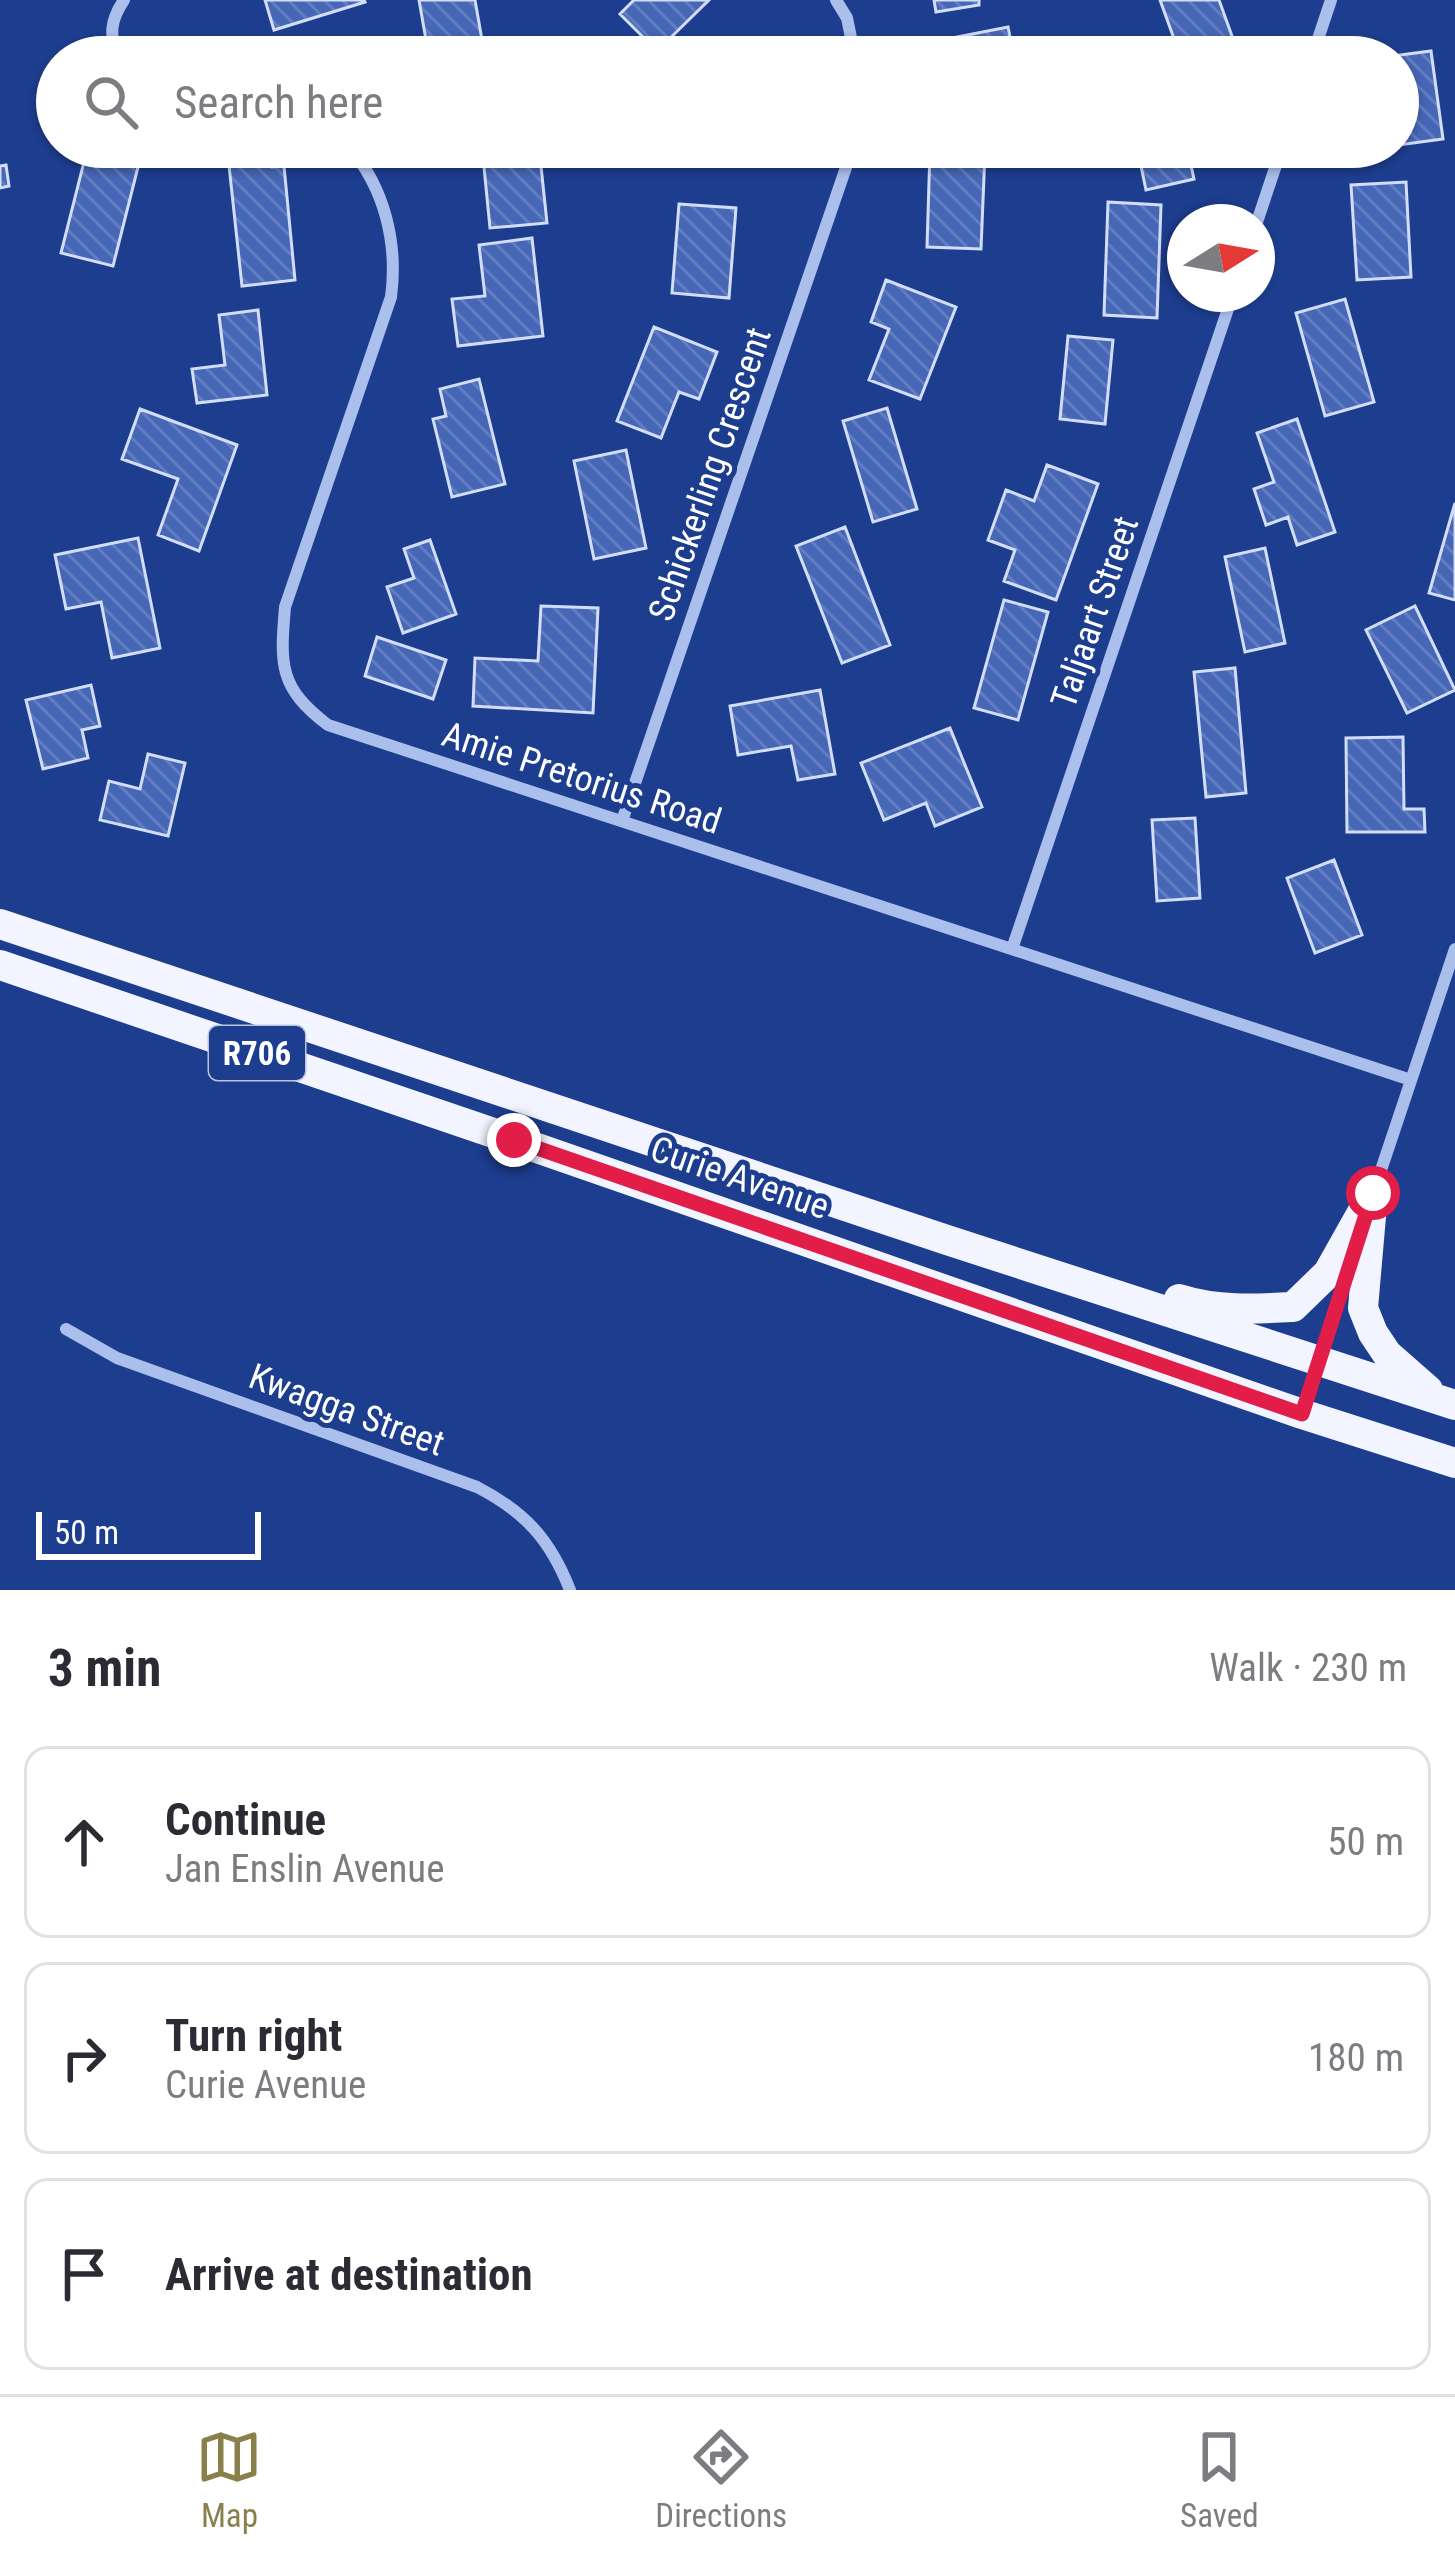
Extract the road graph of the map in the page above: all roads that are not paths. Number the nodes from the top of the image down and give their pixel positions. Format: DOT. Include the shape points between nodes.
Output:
graph roads {
  1 [pos="124,0"];
  2 [pos="836,0"];
  3 [pos="1331,0"];
  4 [pos="112,36"];
  5 [pos="851,36"];
  6 [pos="1319,36"];
  7 [pos="363,168"];
  8 [pos="846,168"];
  9 [pos="1275,168"];
  10 [pos="1263,204"];
  11 [pos="1226,312"];
  12 [pos="622,821"];
  13 [pos="0,924"];
  14 [pos="1012,949"];
  15 [pos="1455,949"];
  16 [pos="0,965"];
  17 [pos="1411,1080"];
  18 [pos="1373,1193"];
  19 [pos="946,1240"];
  20 [pos="66,1329"];
  21 [pos="1317,1362"];
  22 [pos="1455,1403"];
  23 [pos="1302,1414"];
  24 [pos="1455,1463"];
  25 [pos="570,1590"];
  1 -- 4 [label="street"];
  2 -- 5 [label="street"];
  3 -- 6 [label="street"];
  7 -- 12 [label="street, Amie Pretorius Road" via="384,208 391,297 285,607 285,677 302,706 328,725"];
  8 -- 12 [label="street, Schickerling Crescent"];
  9 -- 10 [label="street"];
  11 -- 14 [label="street, Taljaart Street"];
  12 -- 14 [label="street, Amie Pretorius Road"];
  13 -- 19 [label="main road, Curie Avenue / R706"];
  14 -- 17 [label="street, Amie Pretorius Road"];
  15 -- 17 [label="street"];
  16 -- 23 [label="main road, Curie Avenue / R706"];
  17 -- 18 [label="street"];
  18 -- 19 [label="main road" via="1328,1274 1294,1307 1202,1306"];
  18 -- 21 [label="street"];
  18 -- 22 [label="main road" via="1363,1308 1387,1354"];
  19 -- 21 [label="main road, Curie Avenue / R706"];
  20 -- 25 [label="street, Kwagga Street" via="117,1358 508,1503 549,1546"];
  21 -- 22 [label="main road, Curie Avenue / R706"];
  21 -- 23 [label="street"];
  23 -- 24 [label="main road, Curie Avenue / R706"];
}
